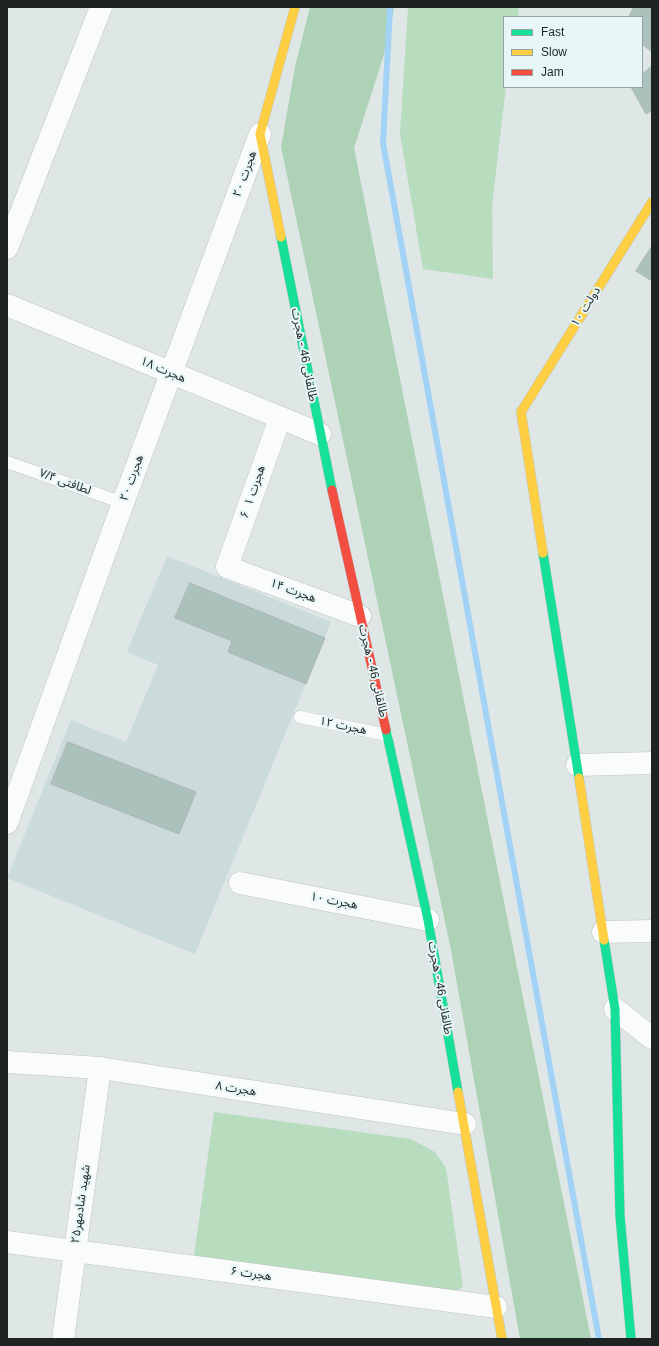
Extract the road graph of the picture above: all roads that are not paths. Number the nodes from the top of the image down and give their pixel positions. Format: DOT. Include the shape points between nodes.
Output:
graph roads {
  1 [pos="101,7"];
  2 [pos="295,7"];
  3 [pos="260,134"];
  4 [pos="652,202"];
  5 [pos="7,248"];
  6 [pos="7,305"];
  7 [pos="171,373"];
  8 [pos="280,418"];
  9 [pos="320,434"];
  10 [pos="7,462"];
  11 [pos="123,503"];
  12 [pos="227,567"];
  13 [pos="360,616"];
  14 [pos="300,717"];
  15 [pos="387,735"];
  16 [pos="652,763"];
  17 [pos="577,765"];
  18 [pos="7,823"];
  19 [pos="240,883"];
  20 [pos="428,920"];
  21 [pos="652,930"];
  22 [pos="603,932"];
  23 [pos="616,1009"];
  24 [pos="652,1038"];
  25 [pos="7,1062"];
  26 [pos="100,1068"];
  27 [pos="464,1124"];
  28 [pos="7,1242"];
  29 [pos="74,1250"];
  30 [pos="496,1307"];
  31 [pos="63,1339"];
  32 [pos="502,1339"];
  33 [pos="631,1339"];
  1 -- 5 [label="street"];
  2 -- 3 [label="street, طالقانی 46 - هجرت"];
  3 -- 7 [label="street, هجرت ۲۰"];
  3 -- 9 [label="street, طالقانی 46 - هجرت"];
  4 -- 17 [label="street, دولت ۱۰" via="520,412"];
  6 -- 7 [label="street, هجرت ۱۸"];
  7 -- 8 [label="street, هجرت ۱۸"];
  7 -- 11 [label="street, هجرت ۲۰"];
  8 -- 9 [label="street, هجرت ۱۸"];
  8 -- 12 [label="street, هجرت ۱ ‍ ۶"];
  9 -- 13 [label="street, طالقانی 46 - هجرت"];
  10 -- 11 [label="lane, لطافتی ۷/۴"];
  11 -- 18 [label="street, هجرت ۲۰"];
  12 -- 13 [label="street, هجرت ۱۴"];
  13 -- 15 [label="street, طالقانی 46 - هجرت"];
  14 -- 15 [label="lane, هجرت ۱۲"];
  15 -- 20 [label="street, طالقانی 46 - هجرت"];
  16 -- 17 [label="street"];
  17 -- 22 [label="street"];
  19 -- 20 [label="street, هجرت ۱۰"];
  20 -- 27 [label="street, طالقانی 46 - هجرت"];
  21 -- 22 [label="street"];
  22 -- 23 [label="street"];
  23 -- 24 [label="street"];
  23 -- 33 [label="street" via="620,1216"];
  25 -- 26 [label="street, هجرت ۸"];
  26 -- 27 [label="street, هجرت ۸"];
  26 -- 29 [label="street, شهید شادمهر۲۵"];
  27 -- 30 [label="street, طالقانی 46 - هجرت"];
  28 -- 29 [label="street, هجرت ۶"];
  29 -- 30 [label="street, هجرت ۶"];
  29 -- 31 [label="street, شهید شادمهر۲۵"];
  30 -- 32 [label="street, طالقانی 46 - هجرت"];
}
